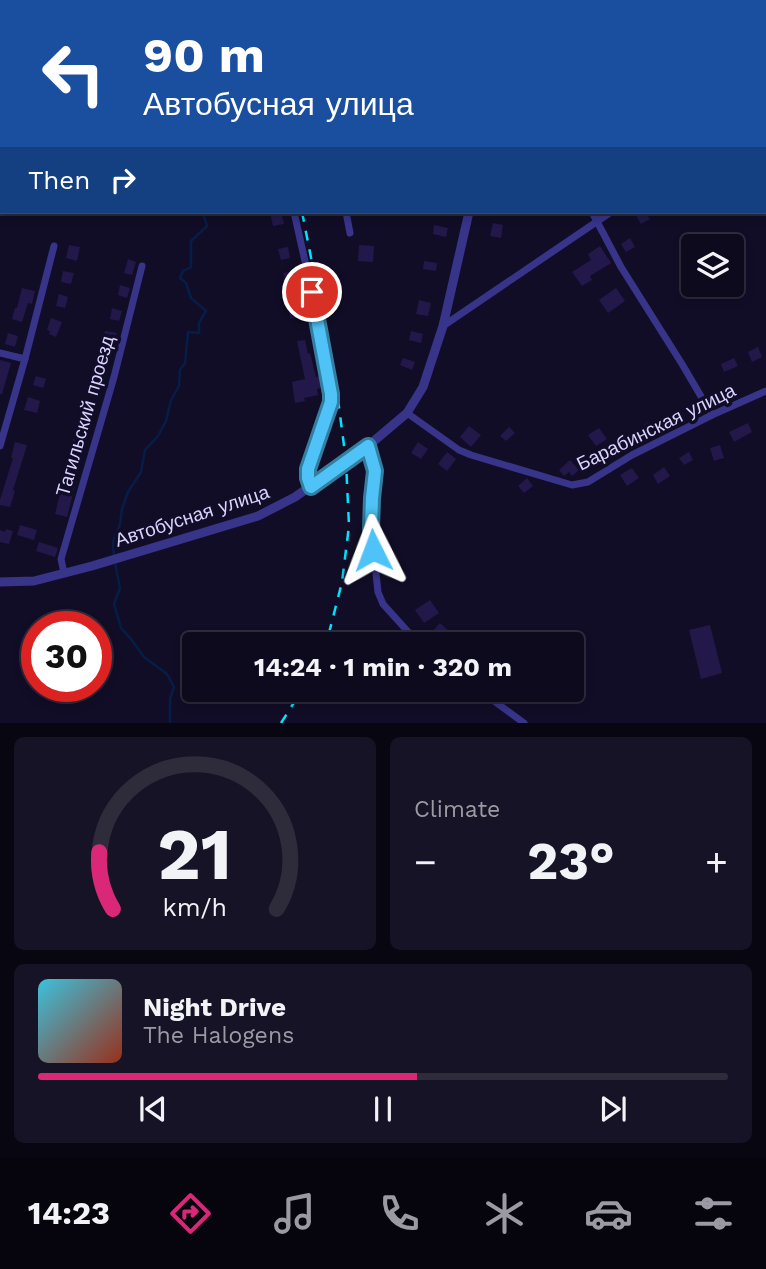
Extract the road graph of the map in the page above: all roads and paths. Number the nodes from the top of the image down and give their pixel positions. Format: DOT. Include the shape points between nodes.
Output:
graph roads {
  1 [pos="294,214"];
  2 [pos="346,214"];
  3 [pos="469,214"];
  4 [pos="593,214"];
  5 [pos="608,214"];
  6 [pos="597,221"];
  7 [pos="350,233"];
  8 [pos="54,246"];
  9 [pos="142,266"];
  10 [pos="443,326"];
  11 [pos="0,354"];
  12 [pos="25,359"];
  13 [pos="766,391"];
  14 [pos="407,413"];
  15 [pos="712,415"];
  16 [pos="0,446"];
  17 [pos="368,446"];
  18 [pos="311,487"];
  19 [pos="64,573"];
  20 [pos="0,582"];
  21 [pos="408,632"];
  22 [pos="495,702"];
  23 [pos="524,723"];
  1 -- 18 [label="street" via="331,394 308,469"];
  2 -- 7 [label="street"];
  3 -- 10 [label="street, Автобусная улица"];
  4 -- 6 [label="street"];
  5 -- 6 [label="street"];
  6 -- 10 [label="street"];
  6 -- 15 [label="street"];
  8 -- 12 [label="street"];
  9 -- 19 [label="street, Тагильский проезд" via="61,559"];
  10 -- 14 [label="street, Автобусная улица" via="423,387"];
  11 -- 12 [label="street"];
  12 -- 16 [label="street"];
  13 -- 15 [label="street, Барабинская улица"];
  14 -- 15 [label="street, Барабинская улица" via="459,450 572,485 588,482"];
  14 -- 17 [label="street, Автобусная улица"];
  17 -- 18 [label="street, Автобусная улица"];
  17 -- 21 [label="street" via="375,471 371,528 378,592"];
  18 -- 19 [label="street, Автобусная улица" via="258,516"];
  19 -- 20 [label="street, Автобусная улица" via="34,581"];
  22 -- 23 [label="street"];
}
